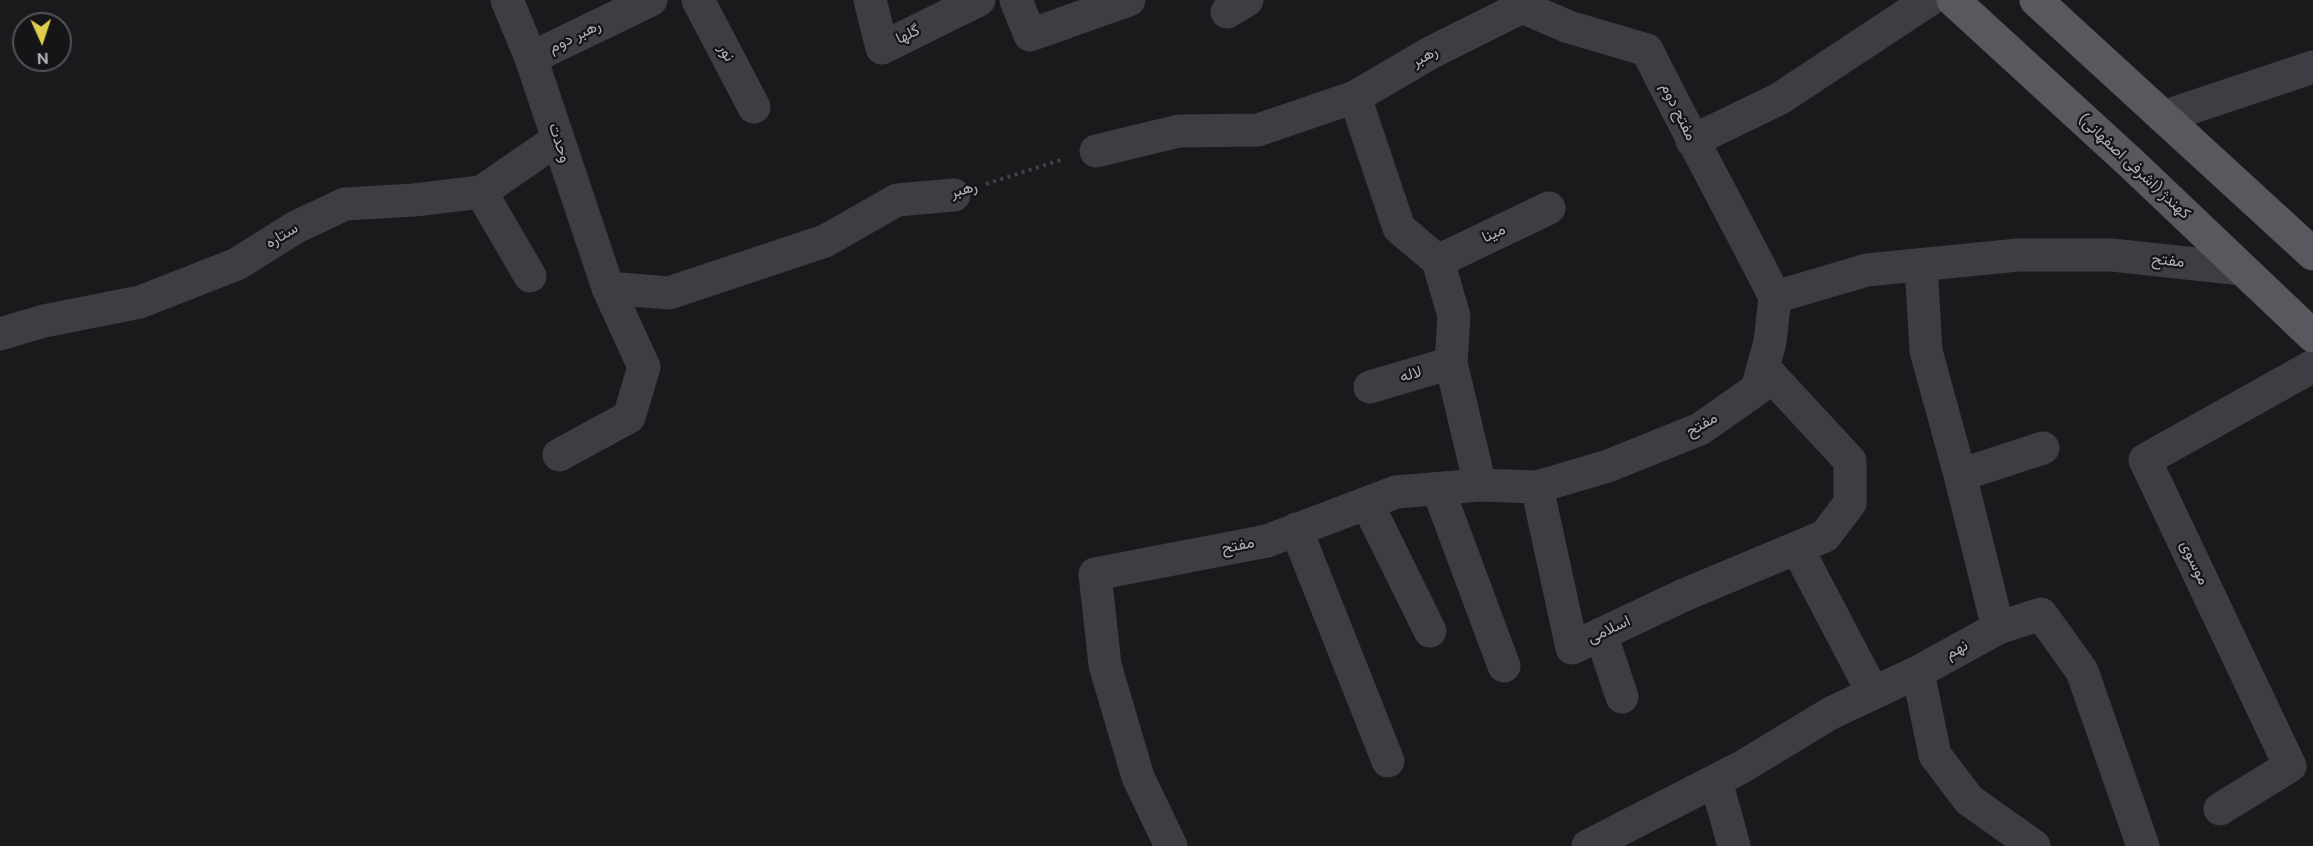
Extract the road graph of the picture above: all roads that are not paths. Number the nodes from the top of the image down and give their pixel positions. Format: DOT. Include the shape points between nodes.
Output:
graph roads {
  1 [pos="507,0"];
  2 [pos="651,0"];
  3 [pos="698,0"];
  4 [pos="870,0"];
  5 [pos="978,0"];
  6 [pos="1016,0"];
  7 [pos="1129,0"];
  8 [pos="1929,0"];
  9 [pos="1953,0"];
  10 [pos="2036,0"];
  11 [pos="1520,4"];
  12 [pos="531,58"];
  13 [pos="2313,67"];
  14 [pos="1355,97"];
  15 [pos="754,107"];
  16 [pos="2163,117"];
  17 [pos="558,139"];
  18 [pos="1692,141"];
  19 [pos="1096,150"];
  20 [pos="481,192"];
  21 [pos="954,195"];
  22 [pos="1549,208"];
  23 [pos="2313,254"];
  24 [pos="1438,261"];
  25 [pos="1921,265"];
  26 [pos="2242,268"];
  27 [pos="530,276"];
  28 [pos="608,288"];
  29 [pos="1775,297"];
  30 [pos="0,334"];
  31 [pos="2313,336"];
  32 [pos="1451,363"];
  33 [pos="2313,366"];
  34 [pos="1763,367"];
  35 [pos="1370,387"];
  36 [pos="2043,448"];
  37 [pos="559,455"];
  38 [pos="1960,475"];
  39 [pos="1480,485"];
  40 [pos="1537,487"];
  41 [pos="1438,489"];
  42 [pos="1366,503"];
  43 [pos="1296,529"];
  44 [pos="1797,548"];
  45 [pos="1998,628"];
  46 [pos="1430,631"];
  47 [pos="1601,634"];
  48 [pos="1504,666"];
  49 [pos="1918,672"];
  50 [pos="1874,693"];
  51 [pos="1622,698"];
  52 [pos="1388,761"];
  53 [pos="1716,781"];
  54 [pos="2220,809"];
  55 [pos="1171,846"];
  56 [pos="1588,846"];
  57 [pos="1734,846"];
  58 [pos="2034,846"];
  59 [pos="2142,846"];
  1 -- 12 [label="street, وحدت"];
  2 -- 12 [label="street, رهبر دوم"];
  3 -- 15 [label="street, نور"];
  4 -- 5 [label="street, گلها" via="882,48"];
  6 -- 7 [label="street" via="1030,35"];
  8 -- 18 [label="street" via="1779,99"];
  9 -- 26 [label="main road, کهندژ (اشرفی اصفهانی)"];
  10 -- 16 [label="main road"];
  11 -- 14 [label="street, رهبر"];
  11 -- 18 [label="street, مفتح دوم" via="1569,27 1647,50"];
  12 -- 17 [label="street, وحدت"];
  13 -- 16 [label="street"];
  14 -- 19 [label="street, رهبر" via="1258,130 1179,131"];
  14 -- 24 [label="street" via="1399,228"];
  16 -- 23 [label="main road"];
  17 -- 20 [label="street, ستاره"];
  17 -- 28 [label="street, وحدت"];
  18 -- 29 [label="street, مفتح دوم"];
  20 -- 27 [label="street"];
  20 -- 30 [label="street, ستاره" via="414,201 345,204 296,227 237,264 150,297"];
  21 -- 28 [label="street, رهبر" via="897,200 825,241 669,293"];
  22 -- 24 [label="street, مینا"];
  24 -- 32 [label="street" via="1454,316"];
  25 -- 26 [label="street, مفتح" via="2018,255 2112,255"];
  25 -- 29 [label="street, مفتح" via="1867,270"];
  25 -- 38 [label="street" via="1926,351"];
  26 -- 31 [label="main road, کهندژ (اشرفی اصفهانی)"];
  28 -- 37 [label="street" via="644,366 628,417"];
  29 -- 34 [label="street, مفتح"];
  32 -- 35 [label="street, لاله"];
  32 -- 39 [label="street"];
  33 -- 54 [label="street, موسوی" via="2145,460 2290,766"];
  34 -- 40 [label="street, مفتح" via="1757,389 1700,429 1608,466"];
  34 -- 44 [label="street, اسلامی" via="1850,461 1850,503 1825,536"];
  36 -- 38 [label="street"];
  38 -- 45 [label="street"];
  39 -- 40 [label="street, مفتح"];
  39 -- 41 [label="street, مفتح"];
  40 -- 47 [label="street, اسلامی" via="1572,648"];
  41 -- 42 [label="street, مفتح" via="1396,492"];
  41 -- 48 [label="street"];
  42 -- 43 [label="street, مفتح"];
  42 -- 46 [label="street"];
  43 -- 52 [label="street"];
  43 -- 55 [label="street, مفتح" via="1267,541 1095,574 1105,665 1138,777"];
  44 -- 47 [label="street, اسلامی"];
  44 -- 50 [label="street"];
  45 -- 49 [label="street, نهم"];
  45 -- 59 [label="street, نهم" via="2042,614 2082,671"];
  47 -- 51 [label="street"];
  49 -- 50 [label="street, نهم"];
  49 -- 58 [label="street" via="1935,755 1969,800"];
  50 -- 53 [label="street, نهم" via="1831,713"];
  53 -- 56 [label="street, نهم"];
  53 -- 57 [label="street"];
}
